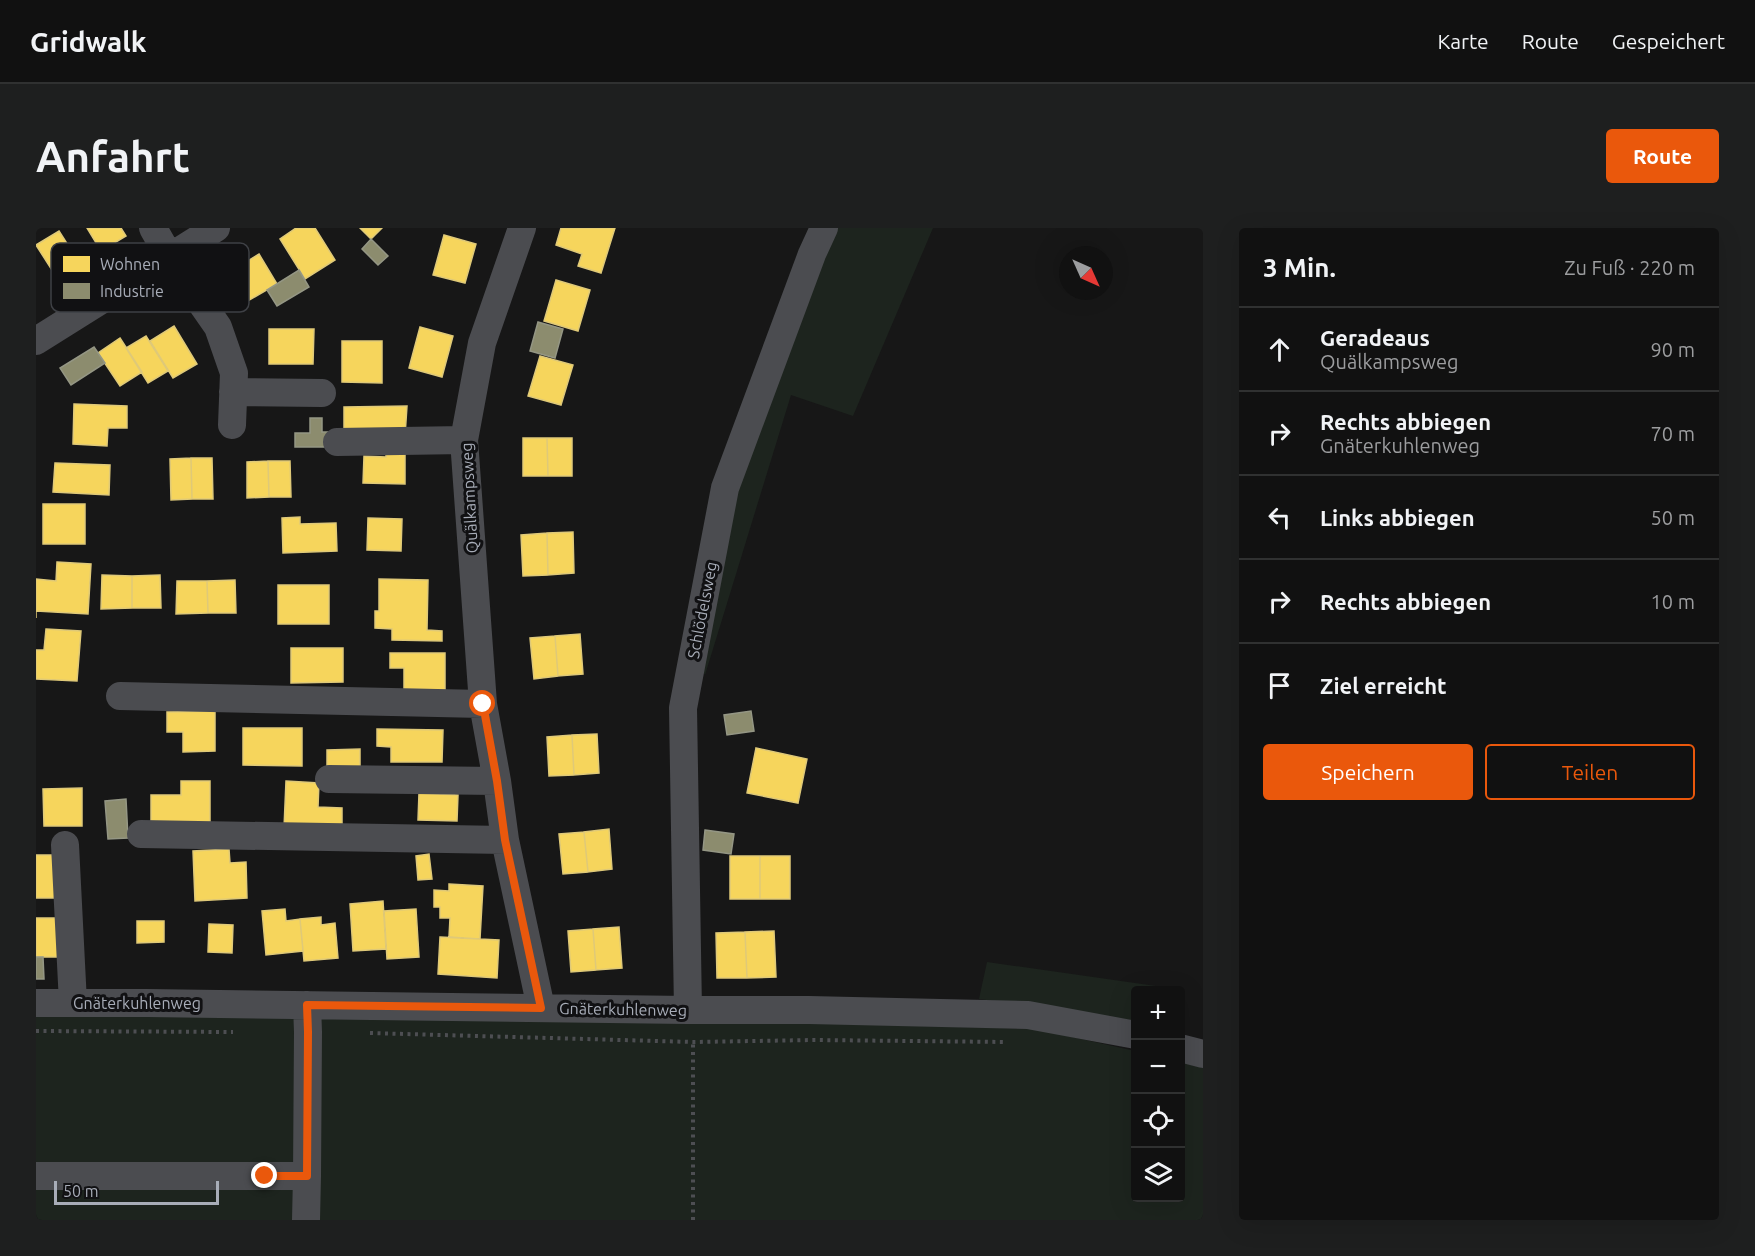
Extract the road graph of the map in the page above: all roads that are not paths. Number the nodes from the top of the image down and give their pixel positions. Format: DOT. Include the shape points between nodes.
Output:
graph roads {
  1 [pos="153,228"];
  2 [pos="216,228"];
  3 [pos="522,228"];
  4 [pos="824,228"];
  5 [pos="162,243"];
  6 [pos="193,243"];
  7 [pos="83,312"];
  8 [pos="208,312"];
  9 [pos="36,341"];
  10 [pos="233,392"];
  11 [pos="322,393"];
  12 [pos="232,425"];
  13 [pos="464,440"];
  14 [pos="337,442"];
  15 [pos="120,696"];
  16 [pos="483,704"];
  17 [pos="329,779"];
  18 [pos="497,781"];
  19 [pos="141,834"];
  20 [pos="505,840"];
  21 [pos="66,845"];
  22 [pos="73,1003"];
  23 [pos="36,1004"];
  24 [pos="307,1005"];
  25 [pos="541,1008"];
  26 [pos="688,1010"];
  27 [pos="1131,1034"];
  28 [pos="1185,1049"];
  29 [pos="1203,1054"];
  30 [pos="36,1176"];
  31 [pos="307,1176"];
  32 [pos="306,1220"];
  1 -- 5 [label="street"];
  2 -- 6 [label="street"];
  3 -- 13 [label="street, Quälkampsweg" via="482,343"];
  4 -- 26 [label="street, Schlödelsweg" via="725,488 683,708"];
  7 -- 9 [label="street"];
  8 -- 10 [label="street" via="218,327 234,373"];
  10 -- 11 [label="street"];
  10 -- 12 [label="street"];
  13 -- 14 [label="street"];
  13 -- 16 [label="street, Quälkampsweg"];
  15 -- 16 [label="street"];
  16 -- 18 [label="street, Quälkampsweg"];
  17 -- 18 [label="street"];
  18 -- 20 [label="street, Quälkampsweg"];
  19 -- 20 [label="street"];
  20 -- 25 [label="street, Quälkampsweg"];
  21 -- 22 [label="street"];
  22 -- 23 [label="street, Gnäterkuhlenweg"];
  22 -- 24 [label="street, Gnäterkuhlenweg"];
  24 -- 25 [label="street, Gnäterkuhlenweg"];
  24 -- 31 [label="street"];
  25 -- 26 [label="street, Gnäterkuhlenweg"];
  26 -- 27 [label="street, Gnäterkuhlenweg" via="1028,1015"];
  28 -- 29 [label="street"];
  30 -- 31 [label="street"];
  31 -- 32 [label="street"];
}
